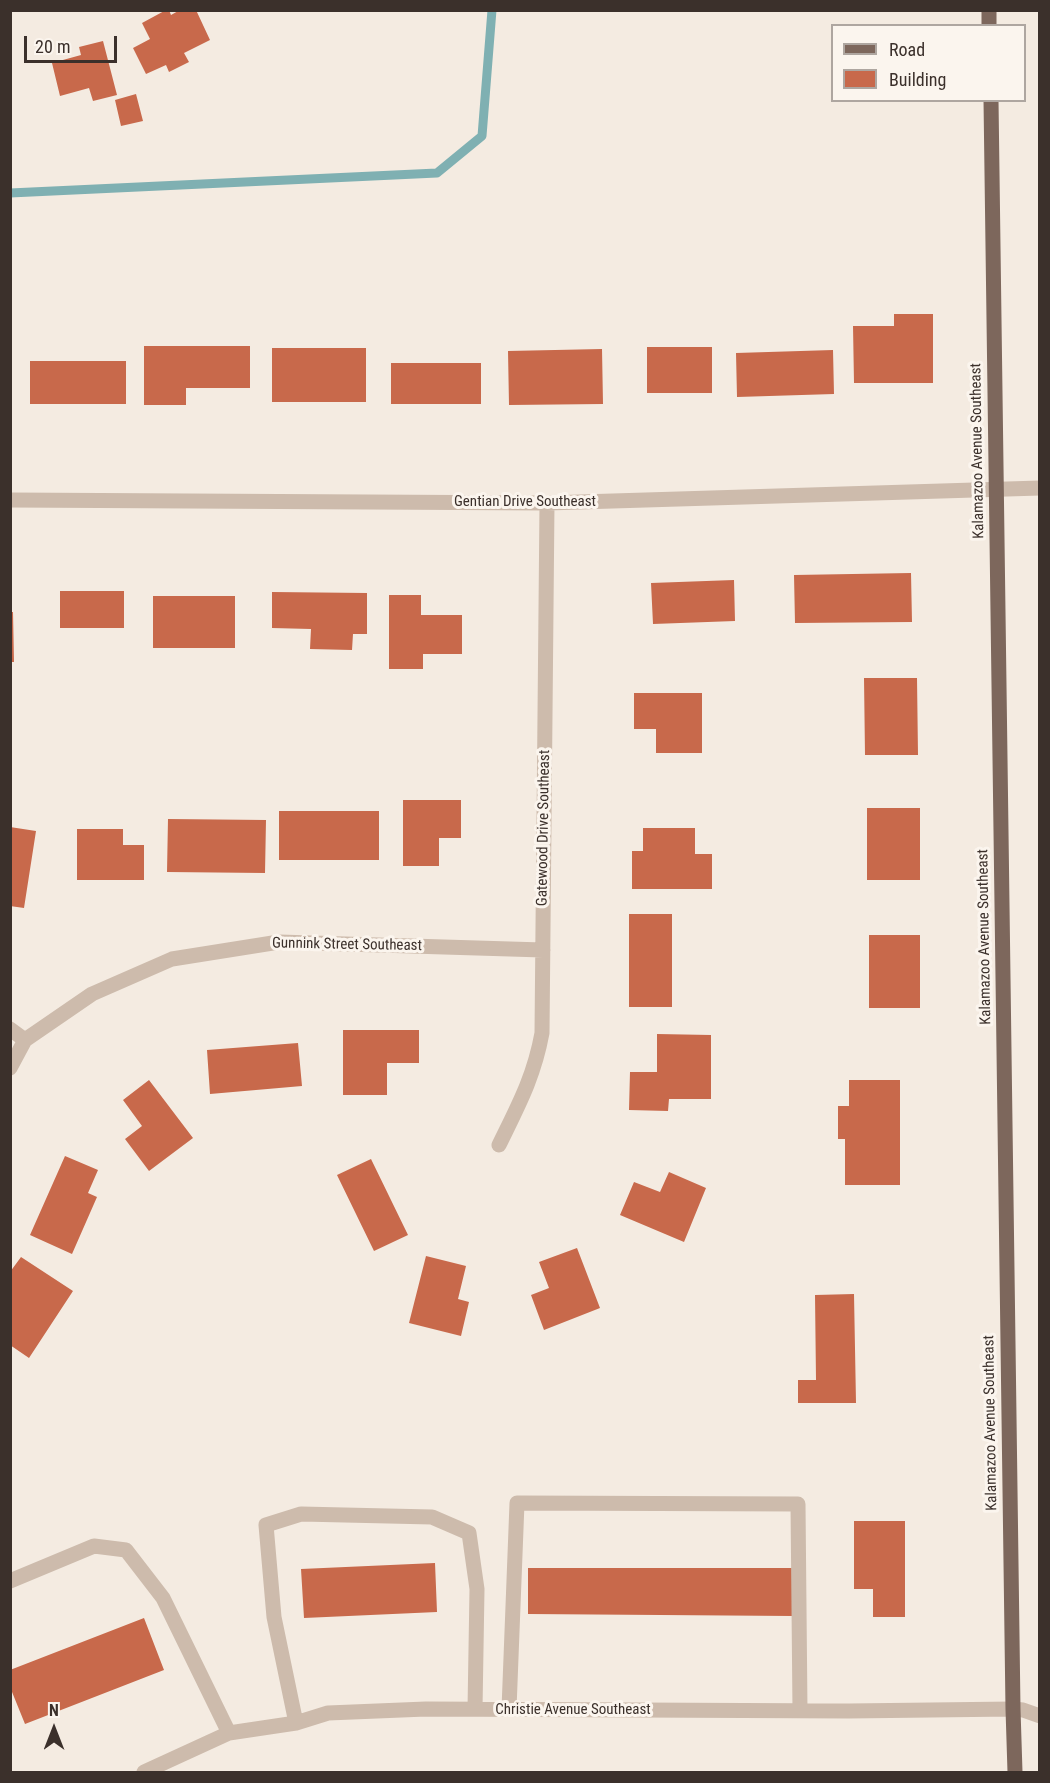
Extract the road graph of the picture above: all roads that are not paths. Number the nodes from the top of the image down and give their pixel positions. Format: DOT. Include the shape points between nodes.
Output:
graph roads {
  1 [pos="991,102"];
  2 [pos="997,488"];
  3 [pos="1040,488"];
  4 [pos="10,500"];
  5 [pos="547,503"];
  6 [pos="543,950"];
  7 [pos="10,1029"];
  8 [pos="25,1040"];
  9 [pos="10,1068"];
  10 [pos="499,1145"];
  11 [pos="10,1581"];
  12 [pos="475,1709"];
  13 [pos="509,1709"];
  14 [pos="1013,1709"];
  15 [pos="800,1711"];
  16 [pos="1040,1716"];
  17 [pos="296,1723"];
  18 [pos="229,1733"];
  19 [pos="144,1773"];
  20 [pos="1015,1773"];
  1 -- 2 [label="main road, Kalamazoo Avenue Southeast"];
  2 -- 3 [label="street, Gentian Drive Southeast"];
  2 -- 5 [label="street, Gentian Drive Southeast"];
  2 -- 14 [label="main road, Kalamazoo Avenue Southeast"];
  4 -- 5 [label="street, Gentian Drive Southeast"];
  5 -- 6 [label="street, Gatewood Drive Southeast"];
  6 -- 8 [label="street, Gunnink Street Southeast" via="279,942 172,959 92,994"];
  6 -- 10 [label="street, Gatewood Drive Southeast" via="542,1034 537,1060"];
  7 -- 8 [label="street"];
  8 -- 9 [label="street, Gunnink Street Southeast"];
  11 -- 18 [label="street" via="94,1546 126,1550 163,1598"];
  12 -- 13 [label="street, Christie Avenue Southeast"];
  12 -- 17 [label="street, Christie Avenue Southeast" via="328,1713"];
  12 -- 17 [label="street" via="477,1589 469,1533 432,1517 301,1514 266,1525 274,1617"];
  13 -- 15 [label="street, Christie Avenue Southeast"];
  13 -- 15 [label="street" via="517,1503 798,1504"];
  14 -- 15 [label="street, Christie Avenue Southeast"];
  14 -- 16 [label="street, Christie Avenue Southeast"];
  14 -- 20 [label="main road, Kalamazoo Avenue Southeast"];
  17 -- 18 [label="street, Christie Avenue Southeast"];
  18 -- 19 [label="street, Christie Avenue Southeast"];
}
